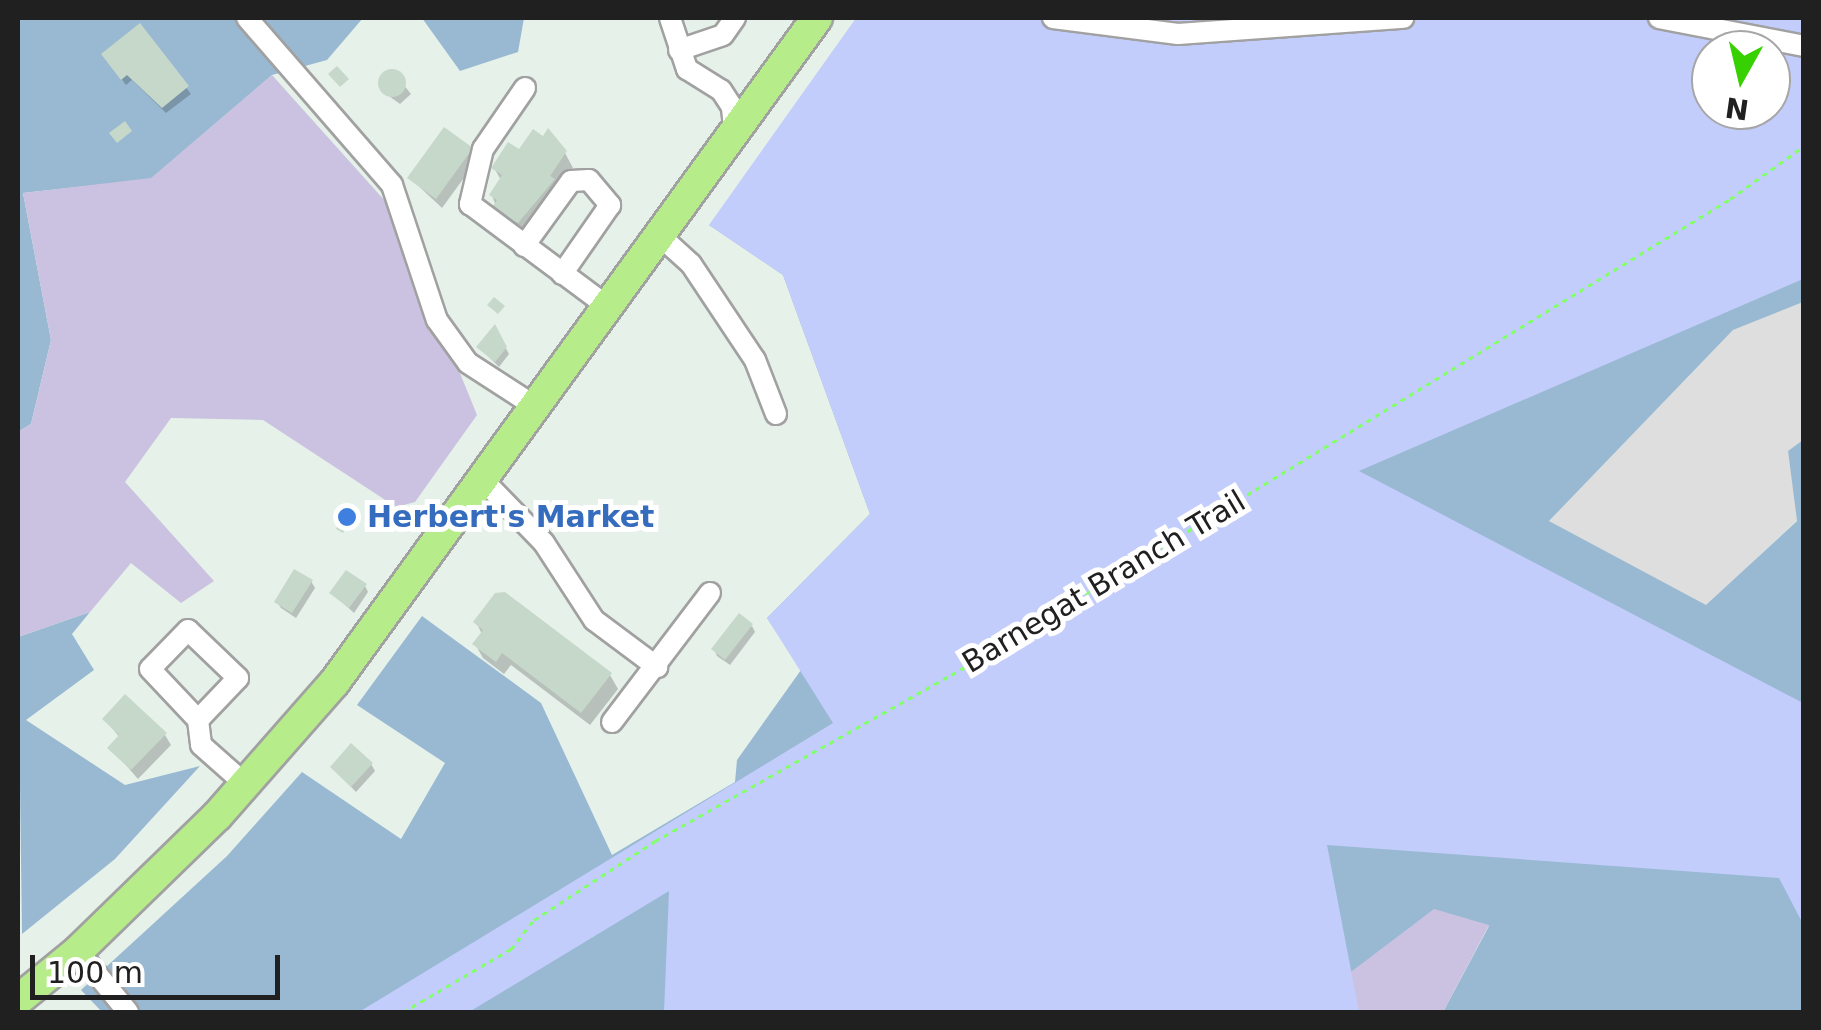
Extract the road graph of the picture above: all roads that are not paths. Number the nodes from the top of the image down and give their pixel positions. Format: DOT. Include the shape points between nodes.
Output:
graph roads {
  1 [pos="247,18"];
  2 [pos="670,18"];
  3 [pos="735,18"];
  4 [pos="817,18"];
  5 [pos="1052,18"];
  6 [pos="1402,18"];
  7 [pos="1659,18"];
  8 [pos="1804,46"];
  9 [pos="680,50"];
  10 [pos="525,88"];
  11 [pos="734,130"];
  12 [pos="659,235"];
  13 [pos="524,246"];
  14 [pos="562,274"];
  15 [pos="608,306"];
  16 [pos="536,407"];
  17 [pos="776,414"];
  18 [pos="484,481"];
  19 [pos="710,592"];
  20 [pos="656,667"];
  21 [pos="198,720"];
  22 [pos="612,722"];
  23 [pos="246,785"];
  24 [pos="78,951"];
  25 [pos="18,1000"];
  26 [pos="128,1012"];
  1 -- 16 [label="street" via="392,184 437,320 468,363"];
  2 -- 9 [label="street"];
  3 -- 9 [label="street" via="723,35"];
  4 -- 11 [label="highway"];
  5 -- 6 [label="street" via="1178,34"];
  7 -- 8 [label="street"];
  9 -- 11 [label="street" via="687,70 728,99"];
  10 -- 13 [label="street" via="483,148 469,195 477,212"];
  11 -- 12 [label="highway"];
  12 -- 15 [label="highway"];
  12 -- 17 [label="street" via="691,264 718,303 755,360"];
  13 -- 14 [label="street"];
  13 -- 14 [label="street" via="571,181 589,180 610,205"];
  14 -- 15 [label="street"];
  15 -- 16 [label="highway"];
  16 -- 18 [label="highway"];
  18 -- 20 [label="street" via="544,543 594,620"];
  18 -- 23 [label="highway" via="334,683"];
  19 -- 20 [label="street"];
  20 -- 22 [label="street"];
  21 -- 21 [label="street" via="150,669 188,630 238,678"];
  21 -- 23 [label="street" via="201,745"];
  23 -- 24 [label="highway"];
  24 -- 25 [label="highway"];
  24 -- 26 [label="street"];
}
